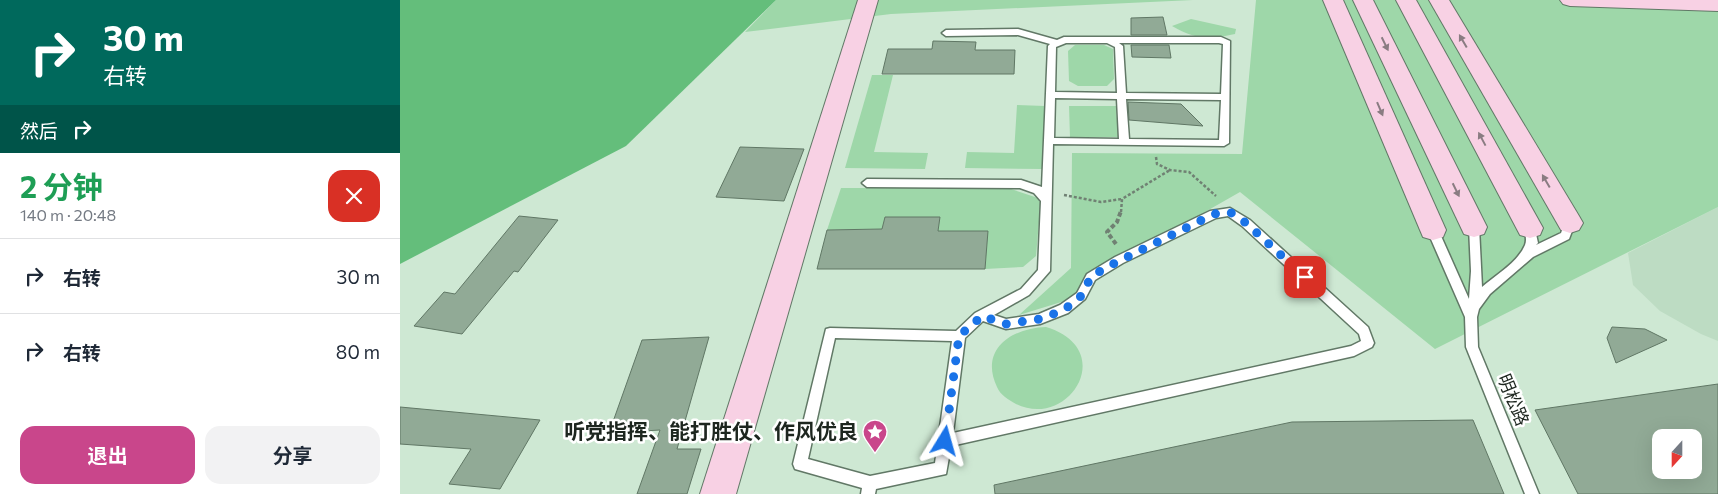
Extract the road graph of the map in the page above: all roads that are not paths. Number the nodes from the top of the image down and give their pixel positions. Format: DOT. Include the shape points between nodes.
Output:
graph roads {
  1 [pos="868,0"];
  2 [pos="1333,0"];
  3 [pos="1363,0"];
  4 [pos="1406,0"];
  5 [pos="1439,0"];
  6 [pos="1570,0"];
  7 [pos="1718,5"];
  8 [pos="946,33"];
  9 [pos="1109,40"];
  10 [pos="1057,43"];
  11 [pos="1050,96"];
  12 [pos="1122,96"];
  13 [pos="1225,97"];
  14 [pos="1048,141"];
  15 [pos="1124,142"];
  16 [pos="1526,148"];
  17 [pos="1496,166"];
  18 [pos="867,183"];
  19 [pos="1046,194"];
  20 [pos="1570,223"];
  21 [pos="1474,226"];
  22 [pos="1530,228"];
  23 [pos="1433,230"];
  24 [pos="1523,259"];
  25 [pos="1472,312"];
  26 [pos="982,316"];
  27 [pos="959,336"];
  28 [pos="945,441"];
  29 [pos="869,489"];
  30 [pos="718,494"];
  31 [pos="1532,494"];
  1 -- 30 [label="main road"];
  2 -- 23 [label="main road, one-way"];
  3 -- 21 [label="main road, one-way"];
  17 -- 4 [label="main road, one-way"];
  16 -- 5 [label="main road, one-way"];
  6 -- 7 [label="main road"];
  8 -- 10 [label="lane" via="1018,32"];
  9 -- 10 [label="lane" via="1064,40"];
  9 -- 12 [label="lane" via="1119,46"];
  9 -- 13 [label="lane" via="1221,40 1226,43"];
  10 -- 11 [label="lane" via="1052,46"];
  11 -- 12 [label="lane"];
  11 -- 14 [label="lane"];
  12 -- 13 [label="lane"];
  12 -- 15 [label="lane"];
  13 -- 15 [label="lane" via="1224,143"];
  14 -- 15 [label="lane"];
  14 -- 19 [label="lane"];
  16 -- 17 [label="main road"];
  20 -- 16 [label="main road, one-way"];
  17 -- 22 [label="main road"];
  18 -- 19 [label="lane" via="1021,184"];
  19 -- 26 [label="lane" via="1044,271 1025,292"];
  20 -- 24 [label="lane" via="1565,236"];
  21 -- 25 [label="lane, 明松路" via="1477,271"];
  22 -- 24 [label="lane" via="1532,243"];
  23 -- 25 [label="lane, 明松路"];
  24 -- 25 [label="lane" via="1486,291"];
  25 -- 31 [label="lane, 明松路" via="1472,347"];
  26 -- 27 [label="lane"];
  26 -- 28 [label="lane" via="1006,324 1040,319 1064,310 1081,296 1091,277 1214,214 1230,212 1364,331 1368,343 1354,352"];
  27 -- 28 [label="lane"];
  27 -- 29 [label="lane" via="830,333 800,464"];
  28 -- 29 [label="lane" via="942,469"];
}
